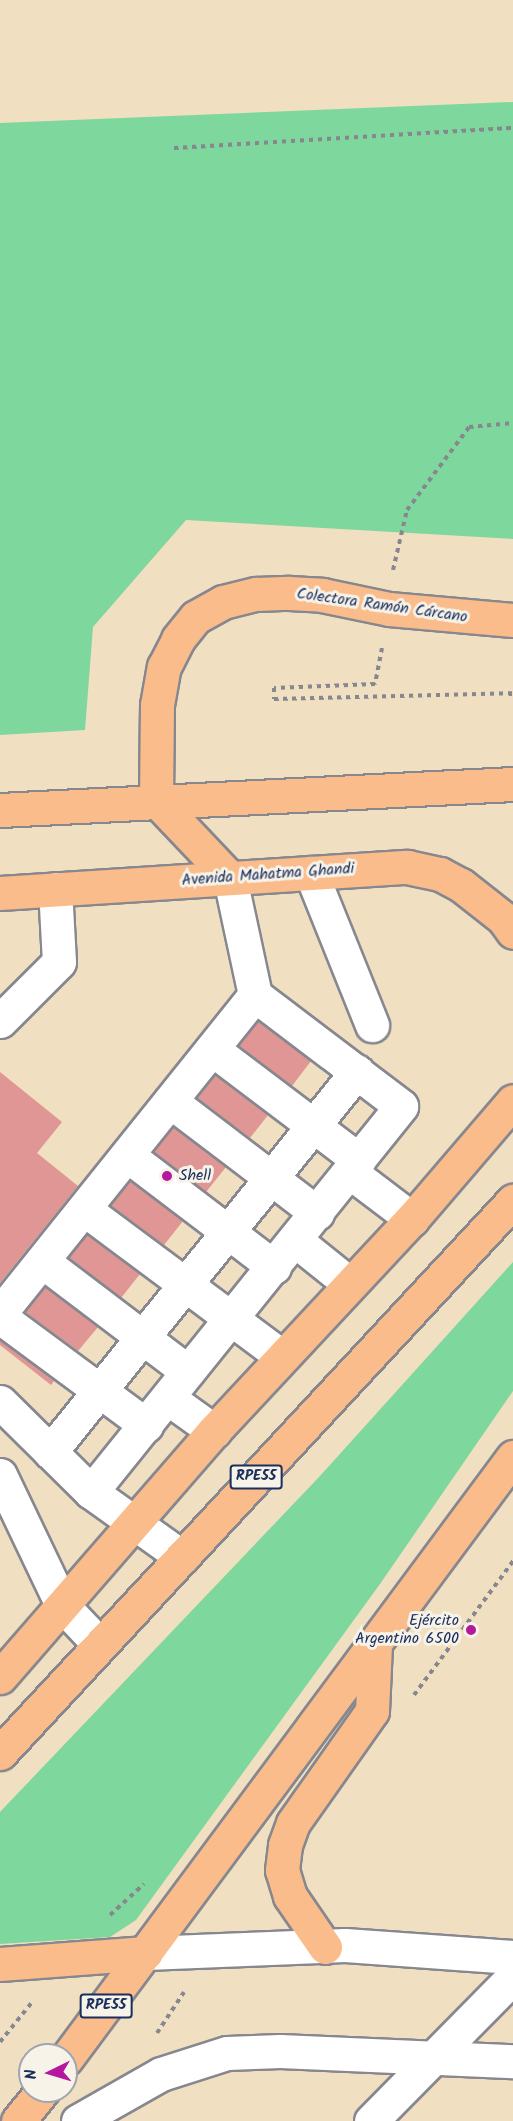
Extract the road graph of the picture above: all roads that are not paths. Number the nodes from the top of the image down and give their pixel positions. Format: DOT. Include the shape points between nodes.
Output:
graph roads {
  1 [pos="513,620"];
  2 [pos="513,784"];
  3 [pos="156,800"];
  4 [pos="0,810"];
  5 [pos="311,873"];
  6 [pos="230,878"];
  7 [pos="55,889"];
  8 [pos="0,893"];
  9 [pos="513,932"];
  10 [pos="255,995"];
  11 [pos="0,1021"];
  12 [pos="372,1025"];
  13 [pos="212,1049"];
  14 [pos="357,1071"];
  15 [pos="513,1074"];
  16 [pos="170,1101"];
  17 [pos="513,1101"];
  18 [pos="313,1125"];
  19 [pos="468,1154"];
  20 [pos="127,1155"];
  21 [pos="355,1166"];
  22 [pos="270,1178"];
  23 [pos="513,1201"];
  24 [pos="84,1209"];
  25 [pos="317,1213"];
  26 [pos="412,1219"];
  27 [pos="228,1231"];
  28 [pos="295,1240"];
  29 [pos="42,1261"];
  30 [pos="274,1267"];
  31 [pos="350,1284"];
  32 [pos="185,1285"];
  33 [pos="0,1315"];
  34 [pos="231,1319"];
  35 [pos="142,1338"];
  36 [pos="281,1356"];
  37 [pos="188,1372"];
  38 [pos="100,1390"];
  39 [pos="168,1398"];
  40 [pos="0,1402"];
  41 [pos="146,1425"];
  42 [pos="214,1431"];
  43 [pos="50,1452"];
  44 [pos="513,1457"];
  45 [pos="0,1475"];
  46 [pos="91,1492"];
  47 [pos="132,1525"];
  48 [pos="182,1557"];
  49 [pos="62,1605"];
  50 [pos="100,1645"];
  51 [pos="375,1646"];
  52 [pos="0,1677"];
  53 [pos="0,1752"];
  54 [pos="325,1947"];
  55 [pos="146,1953"];
  56 [pos="513,1957"];
  57 [pos="0,1964"];
  58 [pos="513,1977"];
  59 [pos="78,2043"];
  60 [pos="433,2058"];
  61 [pos="513,2061"];
  62 [pos="32,2103"];
  63 [pos="18,2121"];
  64 [pos="78,2121"];
  65 [pos="371,2121"];
  1 -- 3 [label="main road, Colectora Ramón Cárcano" via="388,609 322,595 255,594 223,602 196,617 178,639 164,667 157,705"];
  2 -- 3 [label="main road"];
  3 -- 4 [label="main road"];
  3 -- 6 [label="main road"];
  5 -- 6 [label="main road, Avenida Mahatma Ghandi"];
  5 -- 9 [label="main road, Avenida Mahatma Ghandi" via="407,867 440,874 484,901"];
  5 -- 12 [label="street"];
  6 -- 7 [label="main road, Avenida Mahatma Ghandi"];
  6 -- 10 [label="street"];
  7 -- 8 [label="main road, Avenida Mahatma Ghandi"];
  7 -- 11 [label="street" via="59,962"];
  10 -- 13 [label="street"];
  10 -- 14 [label="street"];
  13 -- 16 [label="street"];
  13 -- 18 [label="street"];
  14 -- 18 [label="street"];
  14 -- 21 [label="street" via="401,1106"];
  15 -- 19 [label="main road"];
  16 -- 20 [label="street"];
  16 -- 22 [label="street"];
  17 -- 19 [label="main road"];
  18 -- 21 [label="street"];
  18 -- 22 [label="street"];
  19 -- 26 [label="main road"];
  20 -- 24 [label="street"];
  20 -- 27 [label="street"];
  21 -- 25 [label="street"];
  21 -- 26 [label="street"];
  22 -- 25 [label="street"];
  22 -- 27 [label="street"];
  23 -- 48 [label="main road, RPE55"];
  24 -- 29 [label="street"];
  24 -- 32 [label="street"];
  25 -- 28 [label="street"];
  26 -- 31 [label="main road"];
  27 -- 30 [label="street"];
  27 -- 32 [label="street"];
  28 -- 30 [label="street"];
  28 -- 31 [label="street"];
  29 -- 33 [label="street"];
  29 -- 35 [label="street"];
  30 -- 34 [label="street"];
  31 -- 36 [label="main road"];
  32 -- 34 [label="street"];
  32 -- 35 [label="street"];
  33 -- 38 [label="street"];
  34 -- 36 [label="street"];
  34 -- 37 [label="street"];
  35 -- 37 [label="street"];
  35 -- 38 [label="street"];
  36 -- 42 [label="main road"];
  37 -- 39 [label="street"];
  38 -- 41 [label="street"];
  38 -- 43 [label="street"];
  39 -- 41 [label="street"];
  39 -- 42 [label="street"];
  40 -- 43 [label="street"];
  41 -- 46 [label="street"];
  42 -- 47 [label="main road"];
  43 -- 46 [label="street"];
  44 -- 51 [label="main road, RPE55"];
  45 -- 49 [label="street"];
  46 -- 47 [label="street"];
  47 -- 48 [label="street"];
  47 -- 49 [label="main road"];
  48 -- 50 [label="main road, RPE55"];
  49 -- 50 [label="street"];
  49 -- 52 [label="main road"];
  50 -- 53 [label="main road, RPE55"];
  51 -- 54 [label="main road" via="372,1711 293,1823 285,1845 282,1870 290,1896"];
  51 -- 55 [label="main road, RPE55"];
  54 -- 55 [label="street"];
  54 -- 56 [label="street"];
  55 -- 57 [label="main road"];
  55 -- 59 [label="main road, RPE55"];
  58 -- 60 [label="street"];
  60 -- 61 [label="street"];
  60 -- 64 [label="street" via="251,2051 197,2060 127,2092"];
  60 -- 65 [label="street"];
  62 -- 63 [label="main road"];
}
